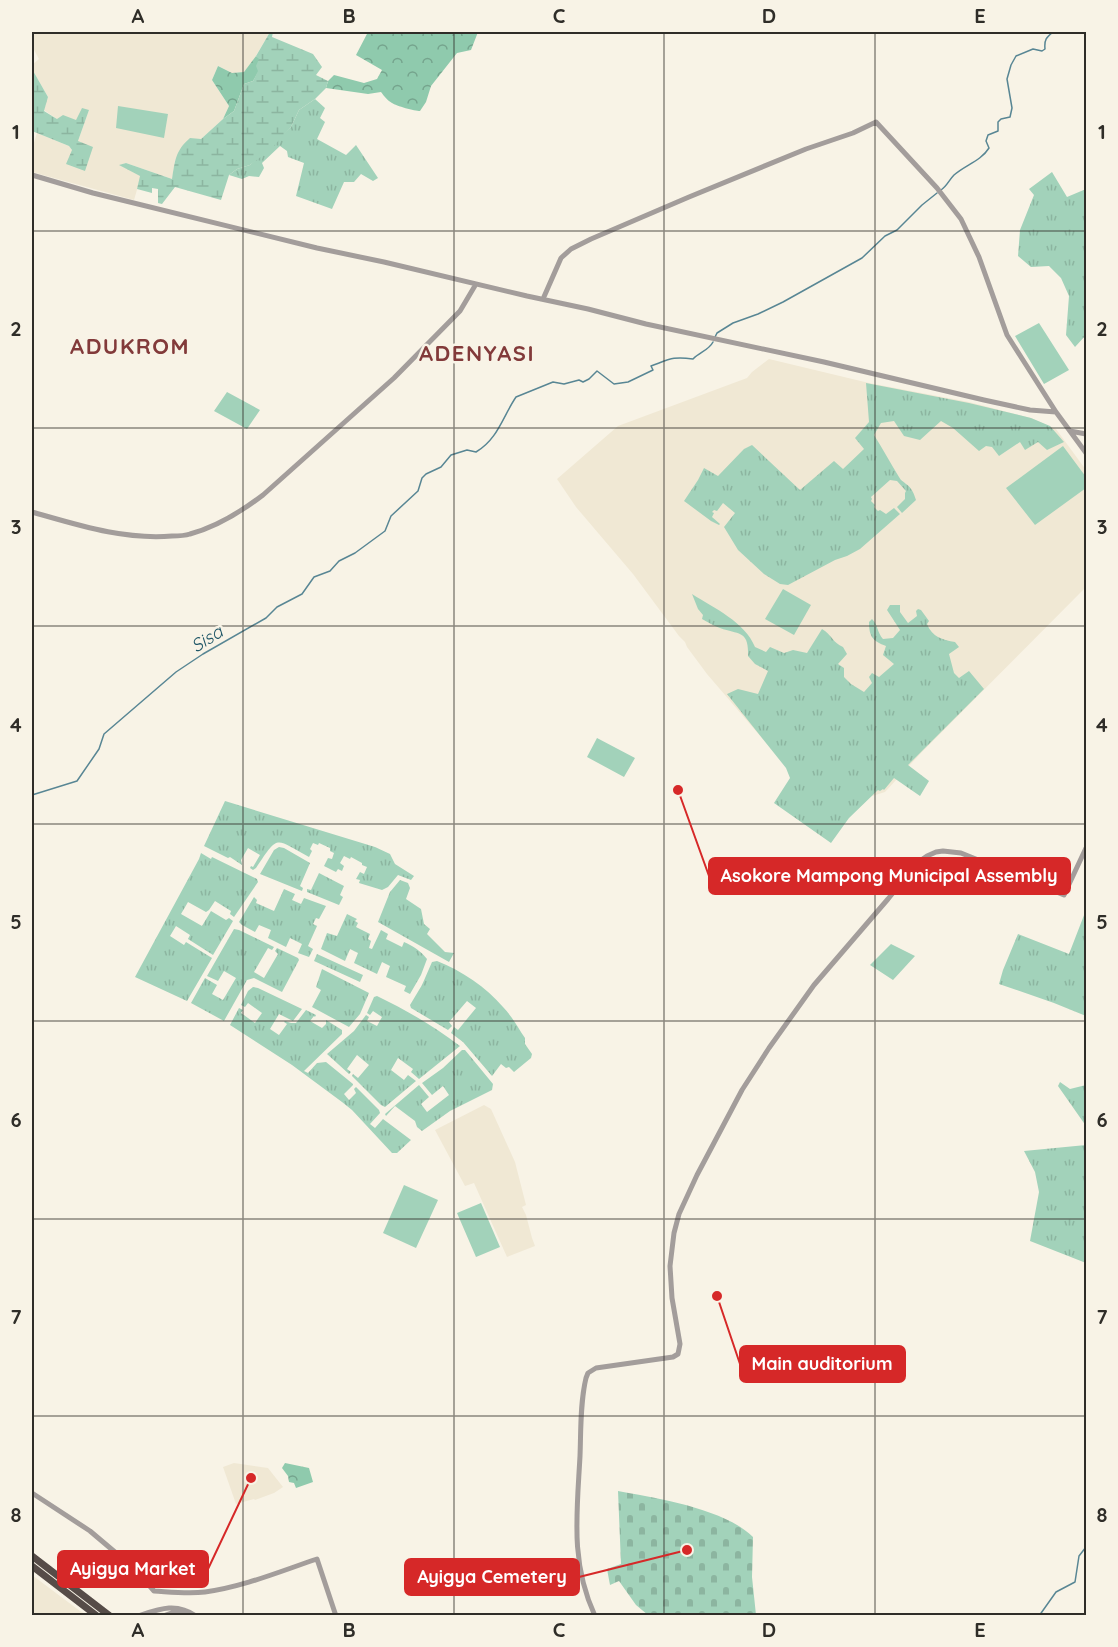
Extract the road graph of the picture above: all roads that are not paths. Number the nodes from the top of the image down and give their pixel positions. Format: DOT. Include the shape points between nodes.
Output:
graph roads {
  1 [pos="32,176"];
  2 [pos="476,284"];
  3 [pos="543,299"];
  4 [pos="1056,412"];
  5 [pos="1070,431"];
  6 [pos="1086,434"];
  7 [pos="1086,453"];
  8 [pos="32,512"];
  9 [pos="1086,848"];
  10 [pos="32,1493"];
  11 [pos="32,1556"];
  12 [pos="32,1566"];
  13 [pos="97,1616"];
  14 [pos="110,1616"];
  15 [pos="138,1616"];
  16 [pos="163,1616"];
  17 [pos="189,1616"];
  18 [pos="196,1616"];
  19 [pos="336,1616"];
  20 [pos="595,1616"];
  1 -- 2 [label="street"];
  2 -- 3 [label="street"];
  2 -- 8 [label="street" via="460,311 394,378 268,491 217,524 189,535 157,538 127,536"];
  3 -- 4 [label="street" via="984,400"];
  3 -- 4 [label="street" via="561,258 571,249 876,122 961,219 1007,335"];
  4 -- 5 [label="street"];
  5 -- 6 [label="street"];
  5 -- 7 [label="street"];
  9 -- 20 [label="street" via="1064,895 961,853 943,851 927,856 814,985 759,1063 679,1214 670,1266 678,1354 596,1368 585,1378 576,1534 581,1574"];
  10 -- 19 [label="street" via="105,1544 154,1591 203,1592 226,1588 317,1558"];
  11 -- 14 [label="highway"];
  12 -- 13 [label="highway"];
  15 -- 18 [label="street" via="174,1606"];
  16 -- 17 [label="street" via="177,1611"];
}
